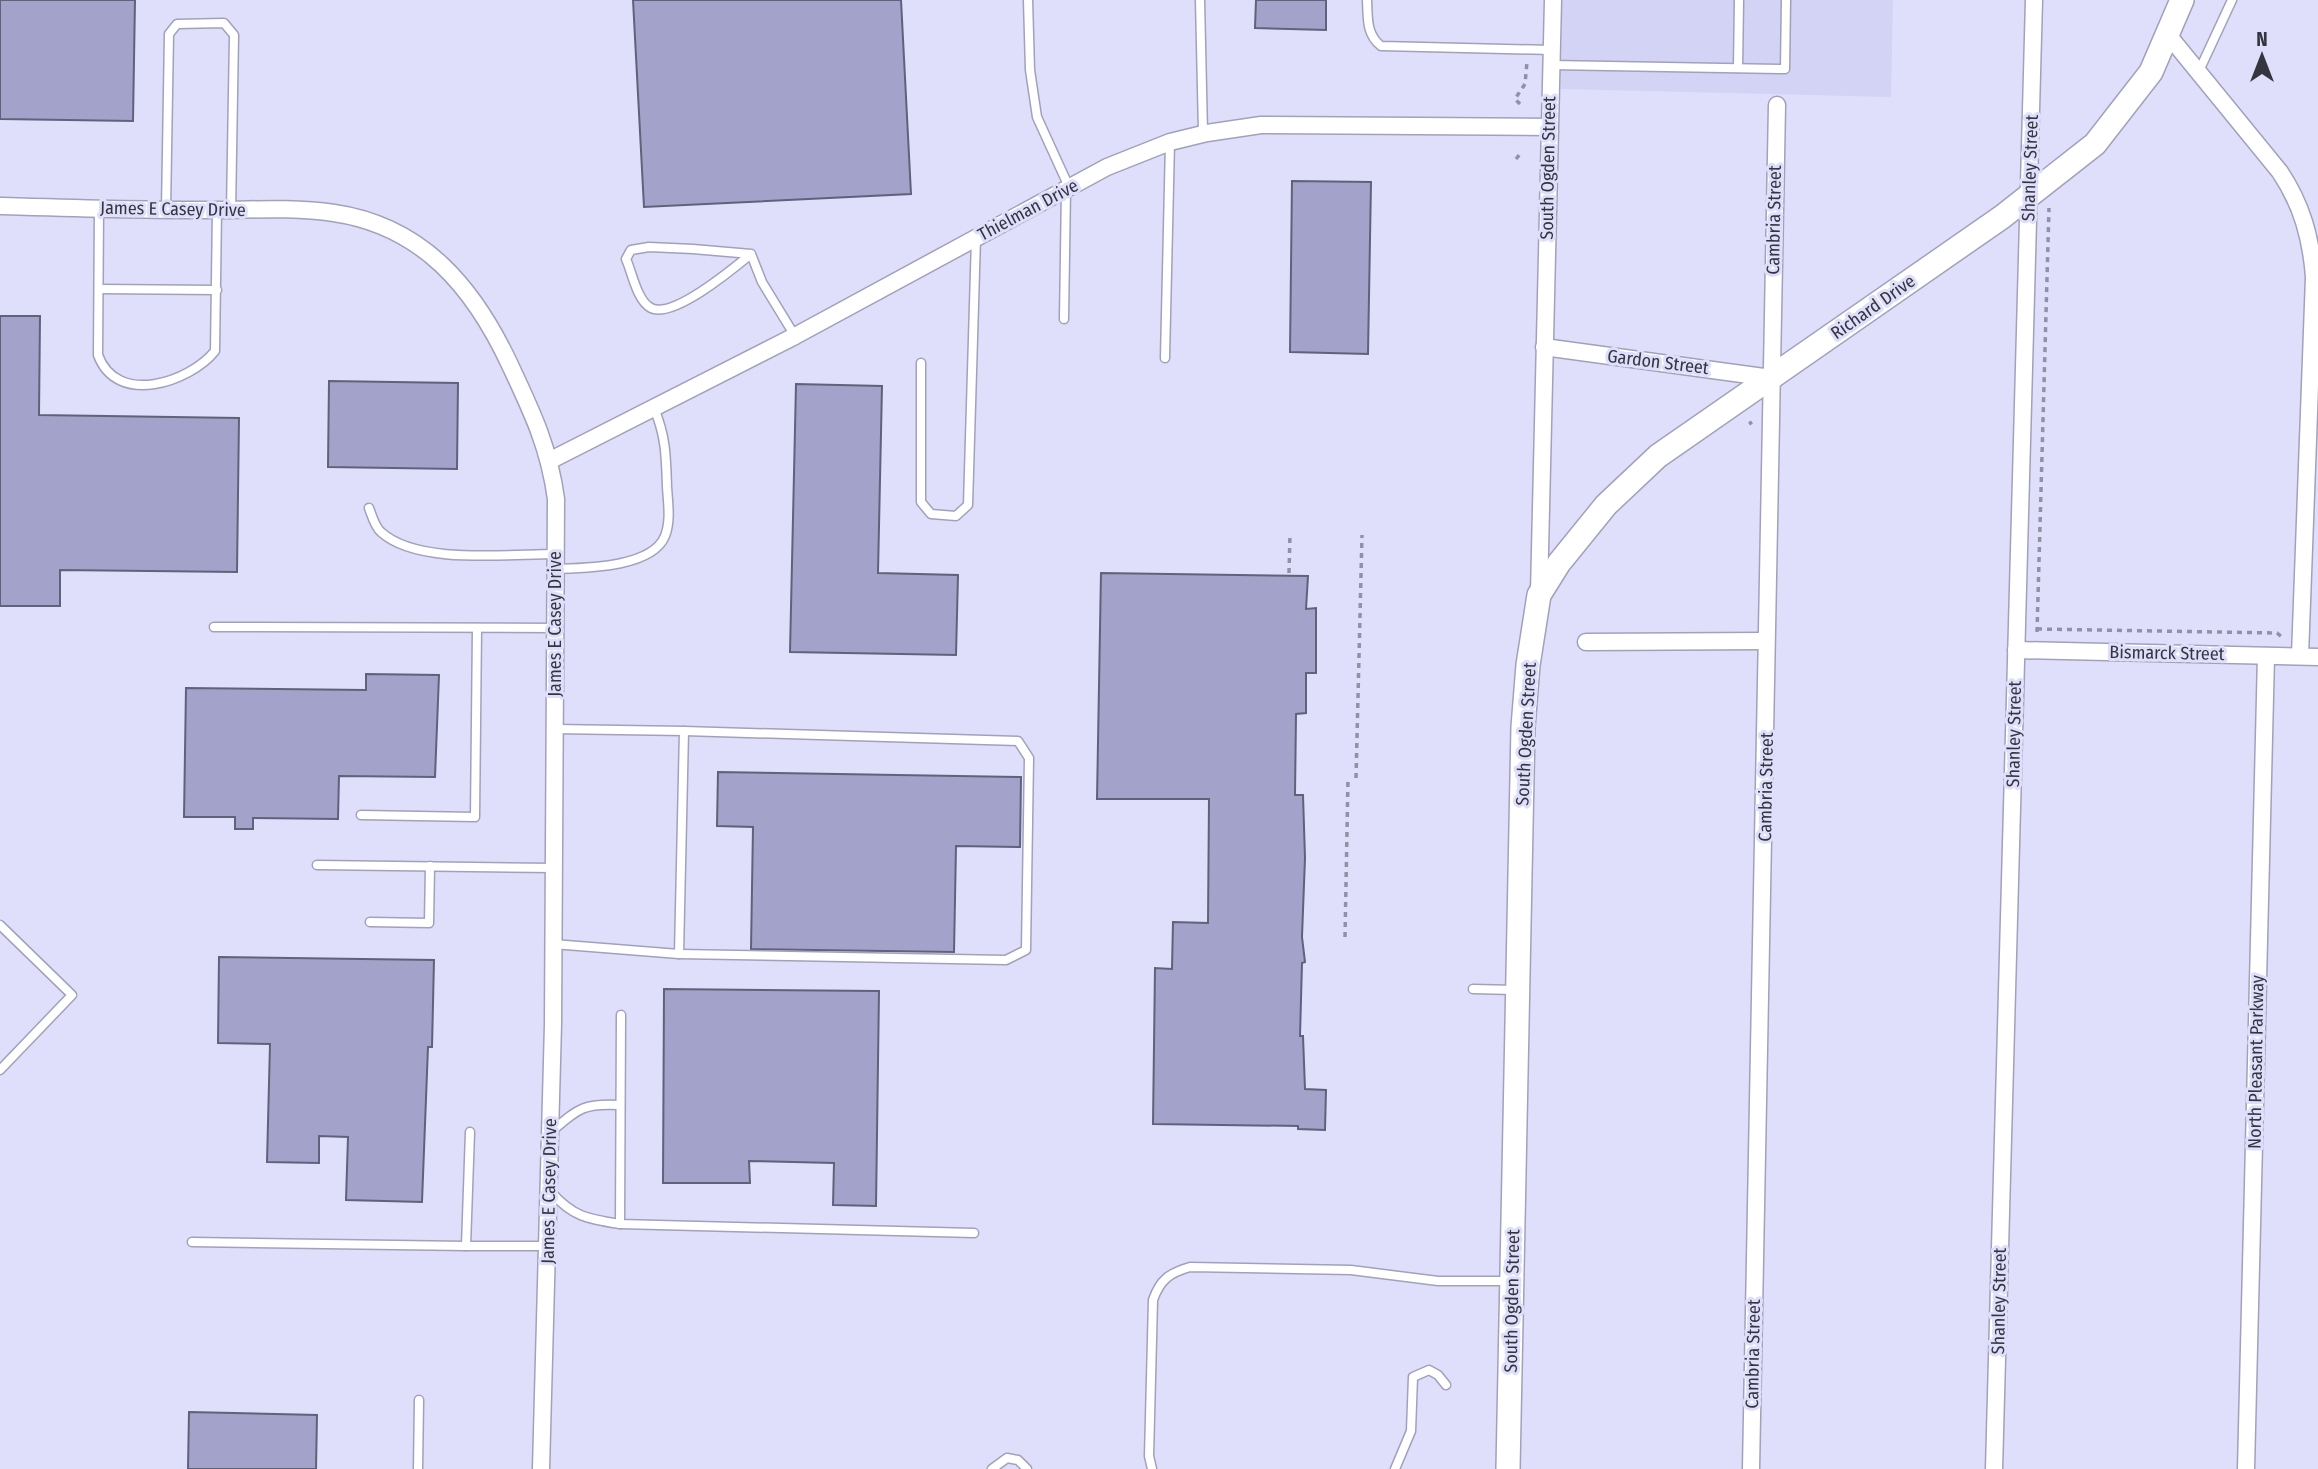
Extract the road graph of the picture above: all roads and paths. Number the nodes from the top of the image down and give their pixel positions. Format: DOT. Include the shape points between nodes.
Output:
graph roads {
  1 [pos="1028,0"];
  2 [pos="1200,0"];
  3 [pos="1367,0"];
  4 [pos="1552,0"];
  5 [pos="1739,0"];
  6 [pos="1786,0"];
  7 [pos="2034,0"];
  8 [pos="2182,0"];
  9 [pos="2232,0"];
  10 [pos="2169,36"];
  11 [pos="1551,58"];
  12 [pos="1738,68"];
  13 [pos="2199,71"];
  14 [pos="1527,78"];
  15 [pos="1520,104"];
  16 [pos="1777,104"];
  17 [pos="1549,127"];
  18 [pos="1203,134"];
  19 [pos="1170,142"];
  20 [pos="1520,154"];
  21 [pos="1516,159"];
  22 [pos="1068,188"];
  23 [pos="2039,198"];
  24 [pos="0,206"];
  25 [pos="99,208"];
  26 [pos="166,210"];
  27 [pos="224,211"];
  28 [pos="976,238"];
  29 [pos="751,254"];
  30 [pos="99,289"];
  31 [pos="217,290"];
  32 [pos="1064,319"];
  33 [pos="795,336"];
  34 [pos="1544,348"];
  35 [pos="1165,358"];
  36 [pos="921,363"];
  37 [pos="1771,378"];
  38 [pos="654,408"];
  39 [pos="551,460"];
  40 [pos="369,508"];
  41 [pos="1290,534"];
  42 [pos="1363,535"];
  43 [pos="555,562"];
  44 [pos="1289,573"];
  45 [pos="1539,595"];
  46 [pos="215,627"];
  47 [pos="477,628"];
  48 [pos="555,628"];
  49 [pos="2282,637"];
  50 [pos="1766,641"];
  51 [pos="1586,642"];
  52 [pos="2016,650"];
  53 [pos="2266,656"];
  54 [pos="2300,656"];
  55 [pos="2318,657"];
  56 [pos="554,729"];
  57 [pos="684,731"];
  58 [pos="1348,778"];
  59 [pos="1356,778"];
  60 [pos="361,815"];
  61 [pos="317,865"];
  62 [pos="430,866"];
  63 [pos="554,868"];
  64 [pos="370,922"];
  65 [pos="0,925"];
  66 [pos="1345,937"];
  67 [pos="553,944"];
  68 [pos="679,954"];
  69 [pos="1473,989"];
  70 [pos="1518,990"];
  71 [pos="621,1015"];
  72 [pos="0,1070"];
  73 [pos="620,1105"];
  74 [pos="470,1132"];
  75 [pos="550,1133"];
  76 [pos="549,1190"];
  77 [pos="620,1224"];
  78 [pos="974,1233"];
  79 [pos="192,1242"];
  80 [pos="466,1246"];
  81 [pos="547,1246"];
  82 [pos="1513,1281"];
  83 [pos="1446,1385"];
  84 [pos="419,1400"];
  85 [pos="418,1469"];
  86 [pos="541,1469"];
  87 [pos="992,1469"];
  88 [pos="1027,1469"];
  89 [pos="1152,1469"];
  90 [pos="1395,1469"];
  91 [pos="1508,1469"];
  92 [pos="1751,1469"];
  93 [pos="1994,1469"];
  94 [pos="2246,1469"];
  1 -- 22 [label="lane" via="1037,117"];
  2 -- 18 [label="lane"];
  3 -- 11 [label="lane" via="1368,29 1381,46"];
  4 -- 11 [label="street, South Ogden Street"];
  5 -- 12 [label="lane"];
  6 -- 12 [label="lane" via="1785,69"];
  7 -- 23 [label="street, Shanley Street"];
  8 -- 10 [label="street, Richard Drive"];
  9 -- 13 [label="lane"];
  10 -- 13 [label="street"];
  10 -- 23 [label="street, Richard Drive" via="2151,72 2113,125"];
  11 -- 12 [label="lane"];
  11 -- 17 [label="street, South Ogden Street"];
  13 -- 54 [label="street" via="2292,191 2312,252"];
  14 -- 15 [label="path, South Ogden Street" via="1515,99"];
  16 -- 37 [label="street, Cambria Street"];
  17 -- 18 [label="street, Thielman Drive" via="1261,125"];
  17 -- 34 [label="street, South Ogden Street"];
  18 -- 19 [label="street, Thielman Drive"];
  19 -- 22 [label="street, Thielman Drive"];
  19 -- 35 [label="lane"];
  20 -- 21 [label="path"];
  22 -- 28 [label="street, Thielman Drive"];
  22 -- 32 [label="lane"];
  23 -- 37 [label="street, Richard Drive"];
  23 -- 49 [label="path, Shanley Street" via="2037,631 2277,633"];
  23 -- 52 [label="street, Shanley Street"];
  24 -- 25 [label="street, James E Casey Drive"];
  25 -- 26 [label="street, James E Casey Drive"];
  25 -- 30 [label="lane"];
  26 -- 27 [label="street, James E Casey Drive"];
  26 -- 27 [label="lane" via="169,34 177,24 224,23 234,36"];
  27 -- 31 [label="lane"];
  27 -- 39 [label="street, James E Casey Drive" via="310,211 367,221 449,269 490,323"];
  28 -- 33 [label="street, Thielman Drive"];
  28 -- 36 [label="lane" via="968,505 956,516 931,514 921,502"];
  29 -- 29 [label="lane" via="710,287 663,310 652,309 643,301 626,259 631,250 649,247"];
  29 -- 33 [label="lane" via="762,282"];
  30 -- 31 [label="lane"];
  30 -- 31 [label="lane" via="101,363 119,378 151,386 183,377 215,351"];
  33 -- 38 [label="street, Thielman Drive"];
  34 -- 37 [label="street, Gardon Street"];
  34 -- 45 [label="street, South Ogden Street"];
  37 -- 45 [label="street, Richard Drive" via="1658,456 1606,505"];
  37 -- 50 [label="street, Cambria Street"];
  38 -- 39 [label="street, Thielman Drive"];
  38 -- 43 [label="lane" via="666,436 665,537 656,549 630,562"];
  39 -- 43 [label="street, James E Casey Drive"];
  40 -- 43 [label="lane" via="379,531 401,546"];
  41 -- 44 [label="path"];
  42 -- 59 [label="path"];
  43 -- 48 [label="street, James E Casey Drive"];
  45 -- 70 [label="street, South Ogden Street" via="1523,727"];
  46 -- 47 [label="lane"];
  47 -- 48 [label="lane"];
  47 -- 60 [label="lane" via="475,817"];
  48 -- 56 [label="street, James E Casey Drive"];
  50 -- 51 [label="street"];
  50 -- 92 [label="street, Cambria Street"];
  52 -- 53 [label="street, Bismarck Street"];
  52 -- 93 [label="street, Shanley Street"];
  53 -- 54 [label="street, Bismarck Street"];
  53 -- 94 [label="street, North Pleasant Parkway"];
  54 -- 55 [label="street, Bismarck Street"];
  56 -- 57 [label="lane"];
  56 -- 63 [label="street, James E Casey Drive"];
  57 -- 68 [label="lane"];
  57 -- 68 [label="lane" via="1018,741 1029,758 1026,950 1006,960"];
  58 -- 66 [label="path"];
  61 -- 62 [label="lane"];
  62 -- 63 [label="lane"];
  62 -- 64 [label="lane" via="429,923"];
  63 -- 67 [label="street, James E Casey Drive"];
  65 -- 72 [label="lane" via="72,995"];
  67 -- 68 [label="lane"];
  67 -- 75 [label="street, James E Casey Drive"];
  69 -- 70 [label="lane"];
  70 -- 82 [label="street, South Ogden Street"];
  71 -- 73 [label="lane"];
  73 -- 75 [label="lane" via="580,1107"];
  73 -- 77 [label="lane"];
  74 -- 80 [label="lane"];
  75 -- 76 [label="street, James E Casey Drive"];
  76 -- 77 [label="lane" via="583,1218"];
  76 -- 81 [label="street, James E Casey Drive"];
  77 -- 78 [label="lane"];
  79 -- 80 [label="lane"];
  80 -- 81 [label="lane"];
  81 -- 86 [label="street, James E Casey Drive"];
  82 -- 89 [label="lane" via="1438,1281 1351,1270 1189,1267 1176,1271 1158,1286 1153,1300"];
  82 -- 91 [label="street, South Ogden Street"];
  83 -- 90 [label="lane" via="1429,1370 1413,1377 1411,1431"];
  84 -- 85 [label="lane"];
  87 -- 88 [label="lane" via="1007,1458 1018,1460"];
}
